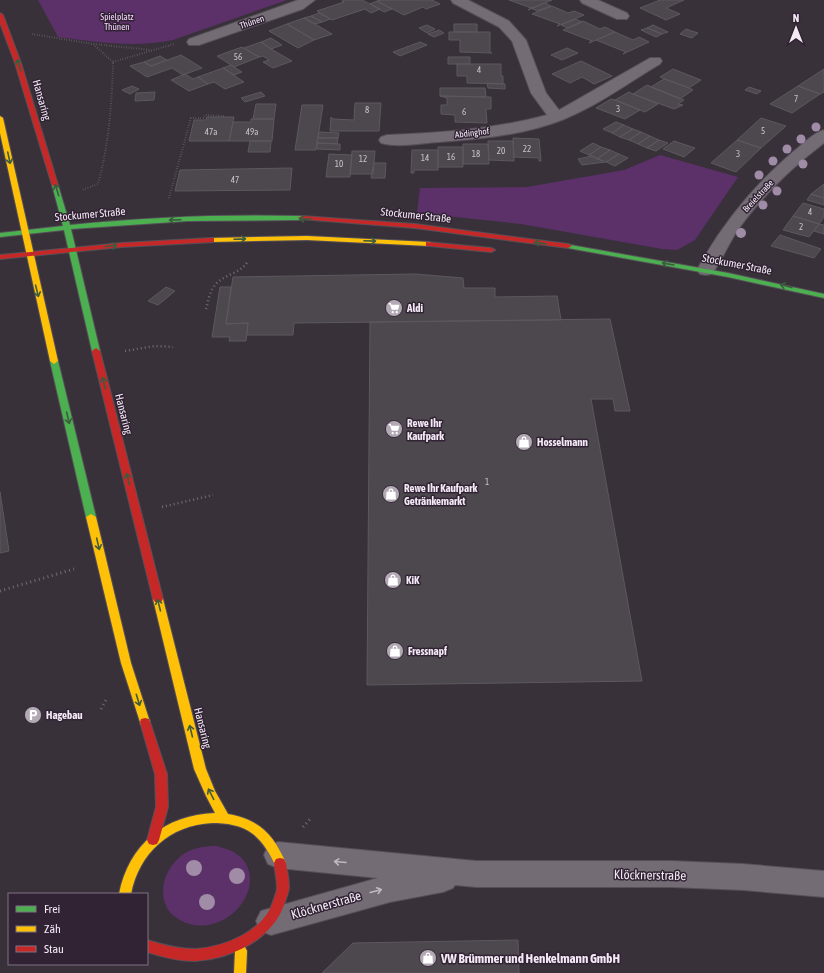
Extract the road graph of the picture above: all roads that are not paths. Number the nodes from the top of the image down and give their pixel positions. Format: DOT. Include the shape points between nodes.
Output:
graph roads {
  1 [pos="308,0"];
  2 [pos="458,0"];
  3 [pos="587,0"];
  4 [pos="0,15"];
  5 [pos="622,16"];
  6 [pos="194,42"];
  7 [pos="655,61"];
  8 [pos="556,117"];
  9 [pos="0,118"];
  10 [pos="824,134"];
  11 [pos="387,140"];
  12 [pos="67,227"];
  13 [pos="24,232"];
  14 [pos="0,235"];
  15 [pos="72,249"];
  16 [pos="498,251"];
  17 [pos="28,253"];
  18 [pos="0,256"];
  19 [pos="706,270"];
  20 [pos="824,296"];
  21 [pos="796,300"];
  22 [pos="824,304"];
  23 [pos="224,817"];
  24 [pos="153,840"];
  25 [pos="278,856"];
  26 [pos="476,874"];
  27 [pos="824,884"];
  28 [pos="125,893"];
  29 [pos="272,921"];
  30 [pos="148,947"];
  31 [pos="241,951"];
  32 [pos="240,973"];
  1 -- 6 [label="street, Thünen" via="298,6"];
  2 -- 8 [label="street" via="504,24 519,40 539,93"];
  3 -- 5 [label="street"];
  12 -- 4 [label="main road, Hansaring, one-way" via="28,90"];
  7 -- 8 [label="street, Abdinghof"];
  8 -- 11 [label="street, Abdinghof" via="528,126"];
  9 -- 13 [label="main road, one-way"];
  10 -- 19 [label="street, Breielstraße" via="800,152 749,203 724,238"];
  12 -- 13 [label="main road, Stockumer Straße"];
  12 -- 15 [label="main road, Hansaring"];
  19 -- 12 [label="main road, Stockumer Straße, one-way" via="469,232 344,220 263,218"];
  13 -- 14 [label="main road, Stockumer Straße"];
  13 -- 17 [label="main road"];
  15 -- 16 [label="main road, one-way" via="273,238 373,241"];
  15 -- 17 [label="main road"];
  23 -- 15 [label="main road, Hansaring, one-way" via="200,769"];
  17 -- 18 [label="main road"];
  17 -- 24 [label="main road, one-way" via="126,663 161,774 162,807"];
  20 -- 19 [label="main road, Stockumer Straße, one-way" via="766,281"];
  21 -- 22 [label="main road"];
  23 -- 24 [label="main road" via="188,820"];
  23 -- 25 [label="main road" via="255,828 269,841"];
  24 -- 28 [label="main road" via="136,860"];
  26 -- 25 [label="street, Klöcknerstraße, one-way"];
  25 -- 29 [label="main road" via="283,881 280,904"];
  26 -- 27 [label="street, Klöcknerstraße" via="671,874"];
  29 -- 26 [label="street, Klöcknerstraße, one-way" via="390,888"];
  29 -- 31 [label="main road" via="254,942"];
  30 -- 31 [label="main road" via="175,963 222,959"];
  31 -- 32 [label="main road"];
}
